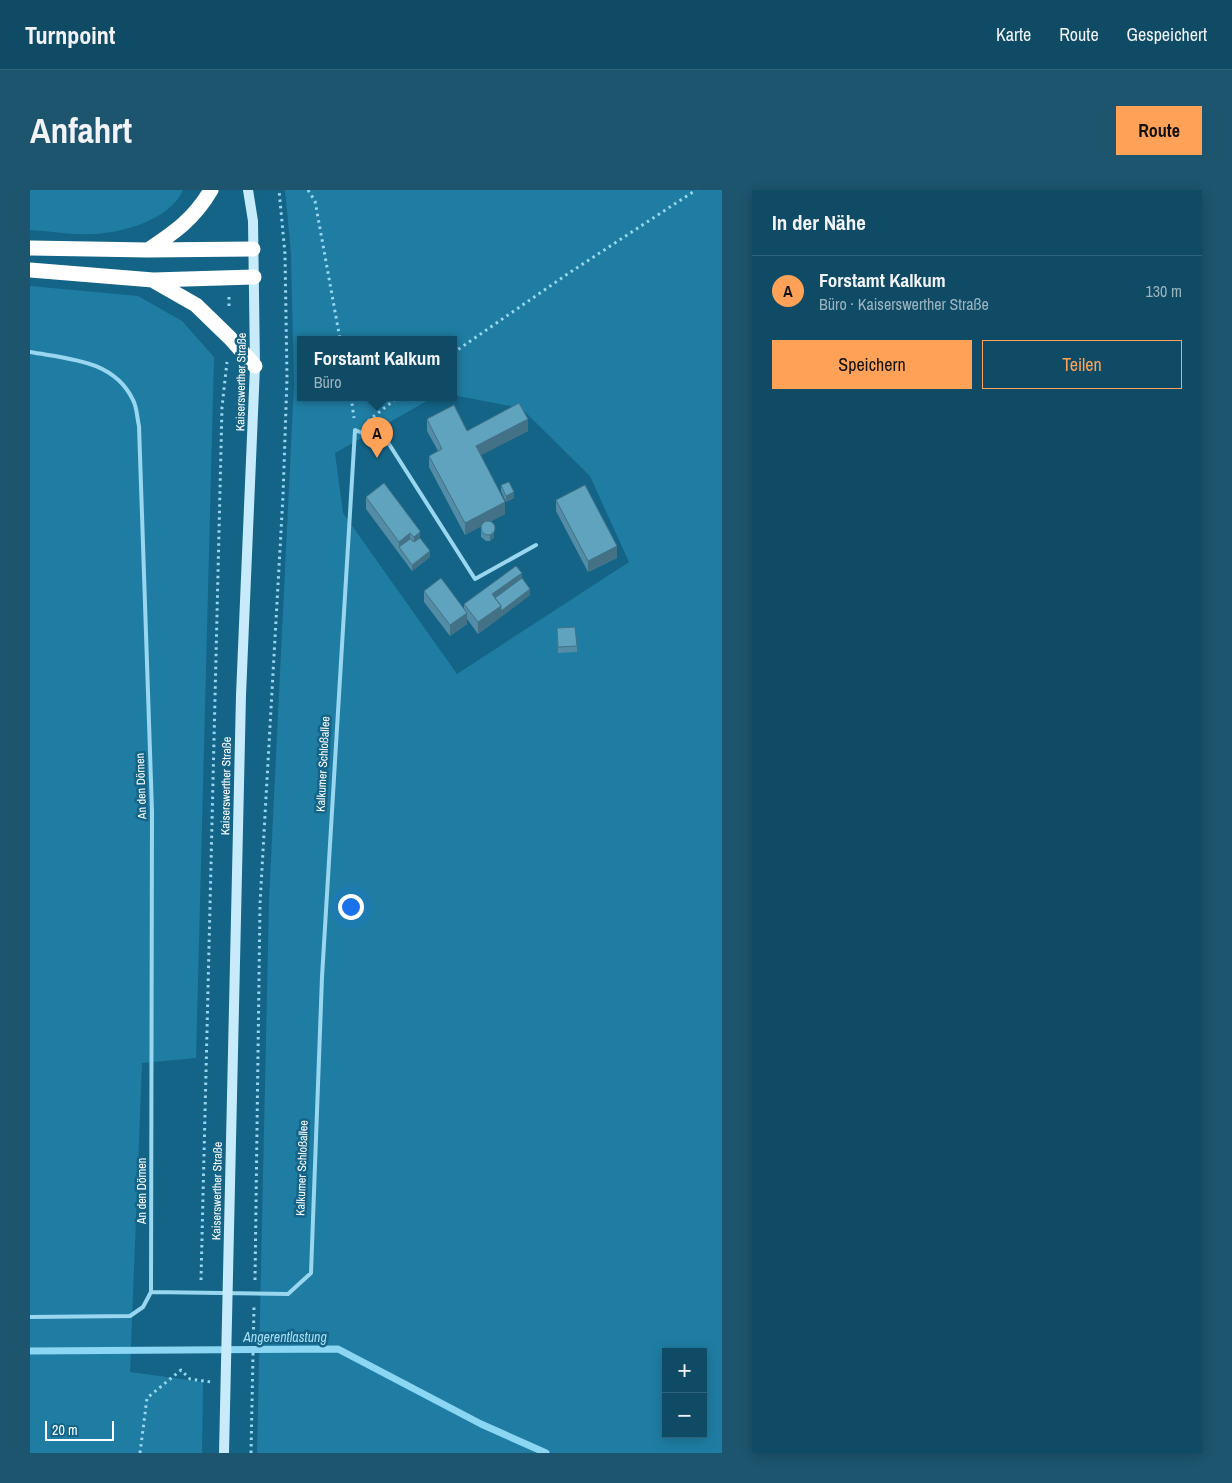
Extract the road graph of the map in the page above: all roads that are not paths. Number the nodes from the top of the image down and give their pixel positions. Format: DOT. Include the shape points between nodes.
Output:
graph roads {
  1 [pos="211,190"];
  2 [pos="248,190"];
  3 [pos="30,248"];
  4 [pos="148,250"];
  5 [pos="253,250"];
  6 [pos="30,270"];
  7 [pos="254,277"];
  8 [pos="153,280"];
  9 [pos="30,352"];
  10 [pos="255,366"];
  11 [pos="536,545"];
  12 [pos="151,1292"];
  13 [pos="228,1294"];
  14 [pos="30,1317"];
  15 [pos="224,1453"];
  1 -- 4 [label="highway" via="185,224"];
  2 -- 5 [label="main road, Kaiserswerther Straße"];
  3 -- 4 [label="highway"];
  4 -- 5 [label="highway"];
  5 -- 7 [label="main road, Kaiserswerther Straße"];
  6 -- 8 [label="highway"];
  7 -- 8 [label="highway"];
  7 -- 10 [label="main road, Kaiserswerther Straße"];
  8 -- 10 [label="highway" via="196,305"];
  9 -- 12 [label="lane, An den Dörnen" via="106,369 123,383 134,401 139,426 152,811"];
  10 -- 13 [label="main road, Kaiserswerther Straße" via="241,695"];
  11 -- 13 [label="lane, Kalkumer Schloßallee" via="475,579 389,444 355,430 322,977 311,1273 288,1294"];
  12 -- 13 [label="lane, Kalkumer Schloßallee"];
  12 -- 14 [label="lane" via="143,1307 130,1316"];
  13 -- 15 [label="main road, Kaiserswerther Straße"];
}
